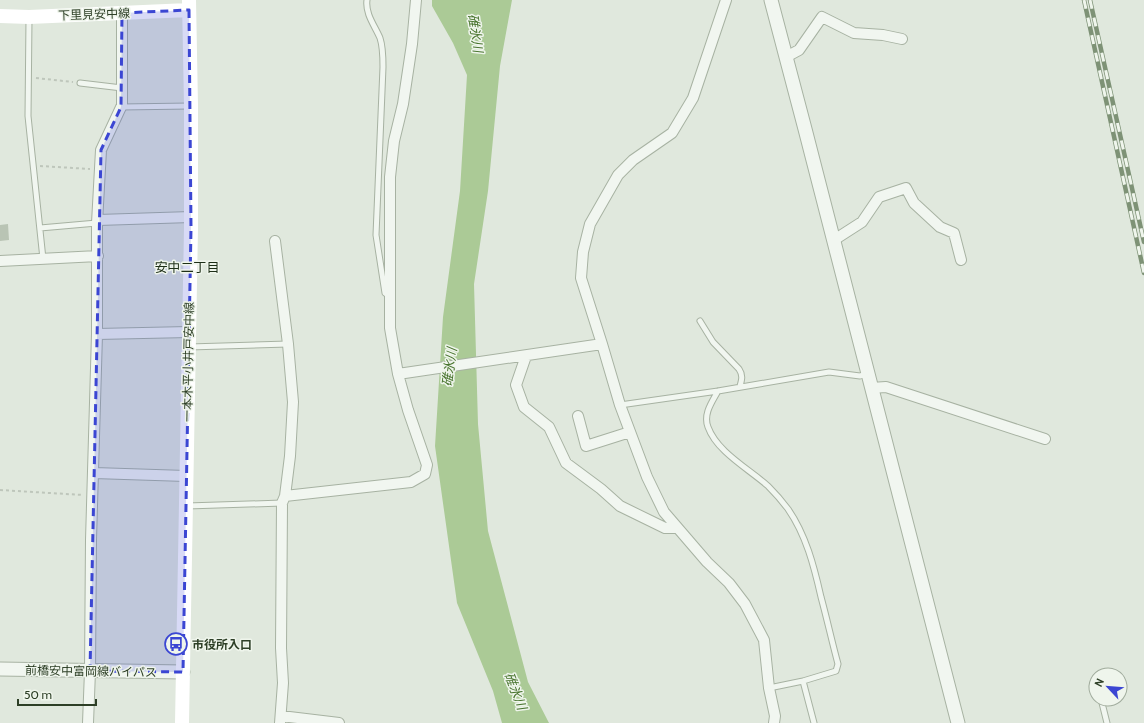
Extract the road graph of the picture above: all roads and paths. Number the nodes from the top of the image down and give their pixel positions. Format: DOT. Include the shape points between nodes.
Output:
graph roads {
  1 [pos="367,0"];
  2 [pos="416,0"];
  3 [pos="726,0"];
  4 [pos="771,0"];
  5 [pos="189,5"];
  6 [pos="122,13"];
  7 [pos="0,16"];
  8 [pos="29,17"];
  9 [pos="902,39"];
  10 [pos="786,58"];
  11 [pos="29,77"];
  12 [pos="80,83"];
  13 [pos="122,88"];
  14 [pos="191,106"];
  15 [pos="121,107"];
  16 [pos="33,165"];
  17 [pos="100,169"];
  18 [pos="191,217"];
  19 [pos="98,221"];
  20 [pos="40,228"];
  21 [pos="834,240"];
  22 [pos="274,241"];
  23 [pos="98,256"];
  24 [pos="43,259"];
  25 [pos="961,260"];
  26 [pos="0,261"];
  27 [pos="389,296"];
  28 [pos="700,321"];
  29 [pos="189,332"];
  30 [pos="97,334"];
  31 [pos="288,344"];
  32 [pos="602,344"];
  33 [pos="188,347"];
  34 [pos="522,356"];
  35 [pos="402,373"];
  36 [pos="868,374"];
  37 [pos="740,386"];
  38 [pos="871,388"];
  39 [pos="718,391"];
  40 [pos="620,405"];
  41 [pos="578,416"];
  42 [pos="630,432"];
  43 [pos="1045,439"];
  44 [pos="94,473"];
  45 [pos="186,476"];
  46 [pos="0,490"];
  47 [pos="93,496"];
  48 [pos="284,500"];
  49 [pos="186,506"];
  50 [pos="677,528"];
  51 [pos="0,669"];
  52 [pos="90,671"];
  53 [pos="183,672"];
  54 [pos="803,681"];
  55 [pos="769,688"];
  56 [pos="1103,707"];
  57 [pos="280,719"];
  58 [pos="88,723"];
  59 [pos="182,723"];
  60 [pos="339,723"];
  61 [pos="774,723"];
  62 [pos="814,723"];
  63 [pos="958,723"];
  64 [pos="1107,723"];
  1 -- 27 [label="lane" via="373,27 380,38 383,52 376,235 385,293"];
  2 -- 27 [label="street" via="412,44 390,177"];
  3 -- 32 [label="street" via="694,98 672,133 633,160 618,175 590,224 583,252 581,278"];
  4 -- 10 [label="street"];
  5 -- 6 [label="main road, 下里見安中線"];
  5 -- 14 [label="main road, 一本木平小井戸安中線"];
  6 -- 8 [label="main road, 下里見安中線"];
  6 -- 13 [label="street"];
  7 -- 8 [label="main road, 下里見安中線"];
  8 -- 11 [label="lane"];
  9 -- 10 [label="street" via="854,33 822,17 799,50"];
  10 -- 21 [label="street"];
  11 -- 12 [label="path"];
  11 -- 16 [label="lane" via="28,116"];
  12 -- 13 [label="lane"];
  13 -- 15 [label="street"];
  14 -- 15 [label="lane"];
  14 -- 18 [label="main road, 一本木平小井戸安中線"];
  15 -- 17 [label="street" via="101,150"];
  16 -- 17 [label="path"];
  16 -- 20 [label="lane"];
  17 -- 19 [label="street"];
  18 -- 19 [label="street"];
  18 -- 29 [label="main road, 一本木平小井戸安中線"];
  19 -- 20 [label="lane"];
  19 -- 23 [label="street"];
  20 -- 24 [label="lane"];
  21 -- 25 [label="street" via="862,222 879,197 906,188 914,203 940,227 954,233"];
  21 -- 36 [label="street"];
  22 -- 31 [label="street"];
  23 -- 24 [label="street"];
  23 -- 30 [label="street"];
  24 -- 26 [label="street"];
  27 -- 35 [label="street" via="390,328"];
  28 -- 37 [label="lane" via="713,342 739,368 742,373"];
  29 -- 30 [label="street"];
  29 -- 33 [label="main road, 一本木平小井戸安中線"];
  30 -- 44 [label="street"];
  31 -- 33 [label="lane"];
  31 -- 48 [label="street" via="293,402"];
  32 -- 34 [label="street"];
  32 -- 40 [label="street"];
  33 -- 45 [label="main road, 一本木平小井戸安中線"];
  34 -- 35 [label="street"];
  34 -- 50 [label="street" via="516,385 524,406 550,427 566,463 620,506 665,528"];
  35 -- 48 [label="street" via="408,410 427,465 425,474 411,482"];
  36 -- 37 [label="lane" via="860,376 829,372"];
  36 -- 38 [label="street"];
  37 -- 39 [label="lane"];
  38 -- 43 [label="street" via="886,387"];
  38 -- 63 [label="street"];
  39 -- 40 [label="lane"];
  39 -- 54 [label="lane" via="706,414 707,426 712,436 739,463 768,486 788,510 811,557 838,664 836,671"];
  40 -- 42 [label="street"];
  41 -- 42 [label="street" via="586,446"];
  42 -- 50 [label="street" via="664,512"];
  44 -- 45 [label="street"];
  44 -- 47 [label="street"];
  45 -- 49 [label="main road, 一本木平小井戸安中線"];
  46 -- 47 [label="path"];
  47 -- 52 [label="street"];
  48 -- 49 [label="lane"];
  48 -- 57 [label="street" via="281,648 283,682"];
  49 -- 53 [label="main road, 一本木平小井戸安中線"];
  50 -- 55 [label="street" via="745,604 764,640"];
  51 -- 52 [label="street, 前橋安中富岡線バイパス"];
  52 -- 53 [label="street, 前橋安中富岡線バイパス"];
  52 -- 58 [label="street"];
  53 -- 59 [label="main road, 一本木平小井戸安中線"];
  54 -- 55 [label="lane"];
  54 -- 62 [label="lane"];
  55 -- 61 [label="street"];
  56 -- 64 [label="lane"];
  57 -- 60 [label="street"];
}
